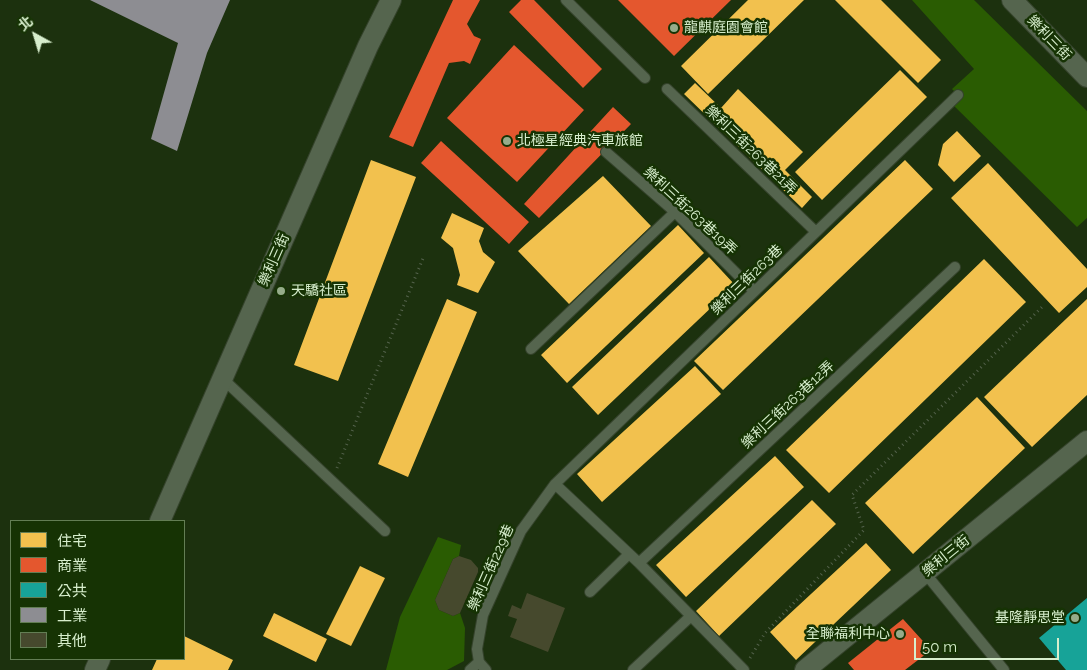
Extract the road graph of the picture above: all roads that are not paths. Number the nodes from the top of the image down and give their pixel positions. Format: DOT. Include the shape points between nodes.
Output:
graph roads {
  1 [pos="391,0"];
  2 [pos="566,0"];
  3 [pos="1012,0"];
  4 [pos="1087,77"];
  5 [pos="645,78"];
  6 [pos="667,89"];
  7 [pos="958,95"];
  8 [pos="606,152"];
  9 [pos="675,212"];
  10 [pos="816,232"];
  11 [pos="955,267"];
  12 [pos="754,291"];
  13 [pos="531,349"];
  14 [pos="222,379"];
  15 [pos="1087,441"];
  16 [pos="555,484"];
  17 [pos="160,520"];
  18 [pos="385,531"];
  19 [pos="630,554"];
  20 [pos="639,563"];
  21 [pos="924,573"];
  22 [pos="590,592"];
  23 [pos="691,616"];
  24 [pos="483,666"];
  25 [pos="470,670"];
  26 [pos="633,670"];
  27 [pos="744,670"];
  28 [pos="805,670"];
  29 [pos="1004,670"];
  1 -- 14 [label="street, 樂利三街"];
  2 -- 5 [label="lane"];
  3 -- 4 [label="street, 樂利三街"];
  6 -- 10 [label="lane, 樂利三街263巷21弄"];
  7 -- 10 [label="lane, 樂利三街263巷"];
  8 -- 9 [label="lane, 樂利三街263巷19弄"];
  9 -- 12 [label="lane, 樂利三街263巷19弄"];
  9 -- 13 [label="lane"];
  10 -- 12 [label="lane, 樂利三街263巷"];
  11 -- 20 [label="lane, 樂利三街263巷12弄"];
  12 -- 16 [label="lane, 樂利三街263巷"];
  14 -- 17 [label="street, 樂利三街"];
  14 -- 18 [label="lane"];
  15 -- 21 [label="street, 樂利三街"];
  16 -- 19 [label="lane"];
  16 -- 24 [label="lane, 樂利三街229巷" via="521,530 483,615 477,649"];
  19 -- 20 [label="lane"];
  19 -- 22 [label="lane"];
  20 -- 23 [label="lane"];
  21 -- 28 [label="street, 樂利三街"];
  21 -- 29 [label="lane"];
  23 -- 26 [label="lane"];
  23 -- 27 [label="lane"];
  24 -- 25 [label="lane"];
}
